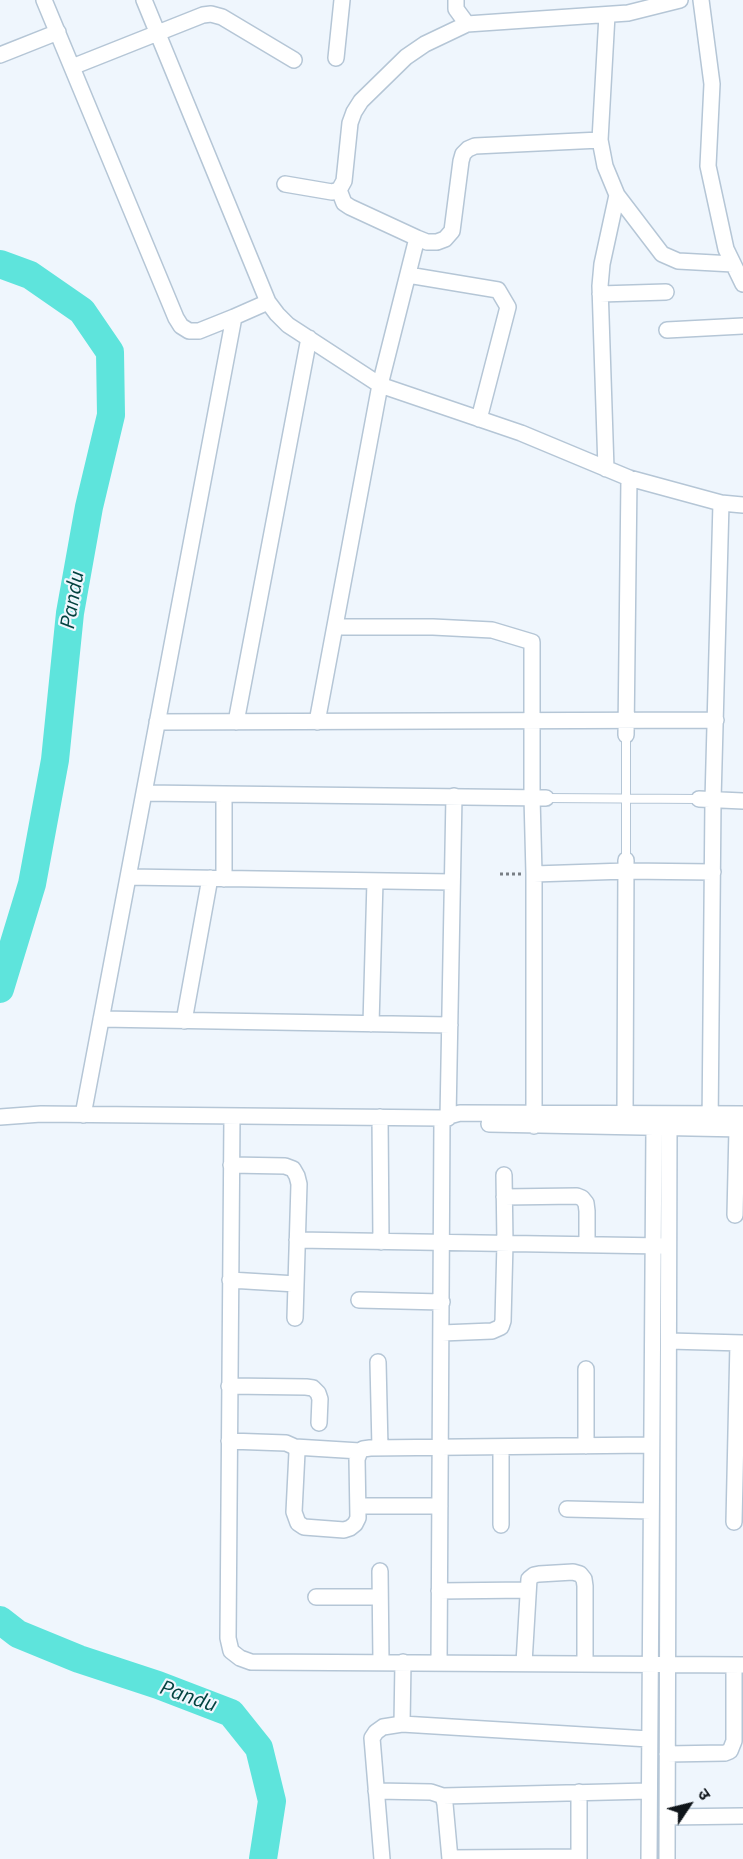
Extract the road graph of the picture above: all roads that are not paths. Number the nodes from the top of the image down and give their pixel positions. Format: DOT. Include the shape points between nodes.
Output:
graph roads {
  1 [pos="44,0"];
  2 [pos="144,0"];
  3 [pos="342,0"];
  4 [pos="456,0"];
  5 [pos="680,0"];
  6 [pos="701,0"];
  7 [pos="607,15"];
  8 [pos="467,24"];
  9 [pos="58,32"];
  10 [pos="158,33"];
  11 [pos="0,55"];
  12 [pos="336,58"];
  13 [pos="294,60"];
  14 [pos="72,67"];
  15 [pos="600,140"];
  16 [pos="285,184"];
  17 [pos="339,190"];
  18 [pos="617,195"];
  19 [pos="417,238"];
  20 [pos="733,264"];
  21 [pos="408,275"];
  22 [pos="743,284"];
  23 [pos="666,292"];
  24 [pos="600,294"];
  25 [pos="268,302"];
  26 [pos="234,317"];
  27 [pos="743,326"];
  28 [pos="667,330"];
  29 [pos="309,338"];
  30 [pos="380,385"];
  31 [pos="478,419"];
  32 [pos="606,469"];
  33 [pos="629,478"];
  34 [pos="722,503"];
  35 [pos="743,505"];
  36 [pos="336,627"];
  37 [pos="716,720"];
  38 [pos="532,721"];
  39 [pos="157,722"];
  40 [pos="237,722"];
  41 [pos="317,722"];
  42 [pos="625,728"];
  43 [pos="144,793"];
  44 [pos="224,794"];
  45 [pos="454,796"];
  46 [pos="539,797"];
  47 [pos="626,799"];
  48 [pos="706,800"];
  49 [pos="743,801"];
  50 [pos="626,866"];
  51 [pos="713,872"];
  52 [pos="534,874"];
  53 [pos="128,877"];
  54 [pos="217,879"];
  55 [pos="375,881"];
  56 [pos="452,882"];
  57 [pos="101,1019"];
  58 [pos="184,1021"];
  59 [pos="371,1024"];
  60 [pos="450,1025"];
  61 [pos="83,1115"];
  62 [pos="625,1115"];
  63 [pos="232,1116"];
  64 [pos="0,1117"];
  65 [pos="380,1117"];
  66 [pos="445,1118"];
  67 [pos="534,1120"];
  68 [pos="709,1121"];
  69 [pos="662,1124"];
  70 [pos="741,1124"];
  71 [pos="231,1165"];
  72 [pos="504,1174"];
  73 [pos="739,1187"];
  74 [pos="504,1197"];
  75 [pos="735,1215"];
  76 [pos="297,1240"];
  77 [pos="381,1242"];
  78 [pos="442,1243"];
  79 [pos="505,1243"];
  80 [pos="587,1244"];
  81 [pos="653,1246"];
  82 [pos="669,1246"];
  83 [pos="230,1280"];
  84 [pos="296,1284"];
  85 [pos="359,1300"];
  86 [pos="442,1302"];
  87 [pos="295,1318"];
  88 [pos="442,1333"];
  89 [pos="669,1341"];
  90 [pos="740,1343"];
  91 [pos="378,1362"];
  92 [pos="586,1369"];
  93 [pos="230,1386"];
  94 [pos="319,1423"];
  95 [pos="229,1441"];
  96 [pos="586,1446"];
  97 [pos="651,1446"];
  98 [pos="295,1447"];
  99 [pos="501,1447"];
  100 [pos="380,1448"];
  101 [pos="440,1448"];
  102 [pos="360,1451"];
  103 [pos="358,1506"];
  104 [pos="440,1506"];
  105 [pos="567,1509"];
  106 [pos="651,1511"];
  107 [pos="734,1522"];
  108 [pos="501,1525"];
  109 [pos="380,1571"];
  110 [pos="528,1590"];
  111 [pos="439,1591"];
  112 [pos="316,1597"];
  113 [pos="380,1597"];
  114 [pos="381,1662"];
  115 [pos="403,1662"];
  116 [pos="439,1663"];
  117 [pos="524,1663"];
  118 [pos="585,1663"];
  119 [pos="650,1663"];
  120 [pos="668,1664"];
  121 [pos="739,1665"];
  122 [pos="402,1724"];
  123 [pos="649,1739"];
  124 [pos="667,1754"];
  125 [pos="376,1791"];
  126 [pos="649,1791"];
  127 [pos="579,1792"];
  128 [pos="443,1796"];
  129 [pos="667,1816"];
  130 [pos="743,1816"];
  131 [pos="450,1858"];
  132 [pos="519,1858"];
  133 [pos="579,1858"];
  134 [pos="382,1859"];
  135 [pos="649,1859"];
  136 [pos="667,1859"];
  1 -- 9 [label="street"];
  2 -- 10 [label="street"];
  3 -- 12 [label="street"];
  4 -- 8 [label="street" via="456,9"];
  5 -- 7 [label="street"];
  6 -- 20 [label="street" via="712,84 708,166 726,249"];
  7 -- 8 [label="street"];
  7 -- 15 [label="street"];
  8 -- 17 [label="street" via="406,57 361,101 350,123 344,182"];
  9 -- 11 [label="street"];
  9 -- 14 [label="street"];
  10 -- 13 [label="street" via="211,14"];
  10 -- 14 [label="street"];
  10 -- 25 [label="street"];
  14 -- 26 [label="street" via="181,326 199,331"];
  15 -- 18 [label="street"];
  15 -- 19 [label="street" via="468,148 463,154 452,231 437,242"];
  16 -- 17 [label="street"];
  17 -- 19 [label="street" via="350,207"];
  18 -- 20 [label="street" via="662,254 678,261"];
  18 -- 24 [label="street" via="602,264"];
  19 -- 21 [label="street"];
  20 -- 22 [label="street"];
  21 -- 30 [label="street"];
  21 -- 31 [label="street" via="498,290 508,307"];
  23 -- 24 [label="street"];
  24 -- 32 [label="street"];
  25 -- 26 [label="street"];
  25 -- 29 [label="street" via="288,326"];
  26 -- 39 [label="street"];
  27 -- 28 [label="street"];
  29 -- 30 [label="street"];
  29 -- 40 [label="street"];
  30 -- 31 [label="street"];
  30 -- 36 [label="street"];
  31 -- 32 [label="street"];
  32 -- 33 [label="street"];
  33 -- 34 [label="street"];
  33 -- 42 [label="street"];
  34 -- 35 [label="street"];
  34 -- 37 [label="street"];
  36 -- 38 [label="street" via="492,630 532,642"];
  36 -- 41 [label="street"];
  37 -- 42 [label="street"];
  37 -- 48 [label="street"];
  38 -- 41 [label="street"];
  38 -- 42 [label="street"];
  38 -- 46 [label="street"];
  39 -- 40 [label="street"];
  39 -- 43 [label="street"];
  40 -- 41 [label="street"];
  42 -- 47 [label="lane"];
  43 -- 44 [label="street"];
  43 -- 53 [label="street"];
  44 -- 45 [label="street"];
  44 -- 54 [label="street"];
  45 -- 46 [label="street"];
  45 -- 56 [label="street"];
  46 -- 47 [label="lane"];
  46 -- 52 [label="street"];
  47 -- 48 [label="lane"];
  47 -- 50 [label="lane"];
  48 -- 49 [label="street"];
  48 -- 51 [label="street"];
  50 -- 51 [label="street"];
  50 -- 52 [label="street"];
  50 -- 62 [label="street"];
  51 -- 68 [label="street"];
  52 -- 67 [label="street"];
  53 -- 54 [label="street"];
  53 -- 57 [label="street"];
  54 -- 55 [label="street"];
  54 -- 58 [label="street"];
  55 -- 56 [label="street"];
  55 -- 59 [label="street"];
  56 -- 60 [label="street"];
  57 -- 58 [label="street"];
  57 -- 61 [label="street"];
  58 -- 59 [label="street"];
  59 -- 60 [label="street"];
  60 -- 66 [label="street"];
  61 -- 63 [label="street"];
  61 -- 64 [label="street"];
  62 -- 67 [label="street"];
  62 -- 69 [label="street"];
  63 -- 65 [label="street"];
  63 -- 71 [label="street"];
  65 -- 66 [label="street"];
  65 -- 77 [label="street"];
  66 -- 67 [label="street" via="458,1123"];
  66 -- 78 [label="street"];
  67 -- 69 [label="street"];
  68 -- 69 [label="street"];
  68 -- 70 [label="street"];
  69 -- 81 [label="street"];
  69 -- 82 [label="street"];
  70 -- 73 [label="street"];
  71 -- 76 [label="street" via="292,1169 299,1184"];
  71 -- 83 [label="street"];
  72 -- 74 [label="street"];
  73 -- 75 [label="street"];
  74 -- 79 [label="street"];
  74 -- 80 [label="street" via="582,1198 587,1211"];
  76 -- 77 [label="street"];
  76 -- 84 [label="street"];
  77 -- 78 [label="street"];
  78 -- 79 [label="street"];
  78 -- 86 [label="street"];
  79 -- 80 [label="street"];
  79 -- 88 [label="street" via="501,1327 492,1331"];
  80 -- 81 [label="street"];
  81 -- 82 [label="street"];
  81 -- 97 [label="street"];
  82 -- 89 [label="street"];
  83 -- 84 [label="street"];
  83 -- 93 [label="street"];
  84 -- 87 [label="street"];
  85 -- 86 [label="street"];
  86 -- 88 [label="street"];
  88 -- 101 [label="street"];
  89 -- 90 [label="street"];
  89 -- 120 [label="street"];
  90 -- 107 [label="street"];
  91 -- 100 [label="street"];
  92 -- 96 [label="street"];
  93 -- 94 [label="street" via="313,1388 320,1399"];
  93 -- 95 [label="street"];
  95 -- 98 [label="street" via="286,1443"];
  95 -- 114 [label="street" via="231,1651 251,1662"];
  96 -- 97 [label="street"];
  96 -- 99 [label="street"];
  97 -- 106 [label="street"];
  98 -- 102 [label="street"];
  98 -- 103 [label="street" via="294,1512 298,1523 304,1527 345,1530 355,1524"];
  99 -- 101 [label="street"];
  99 -- 108 [label="street"];
  100 -- 101 [label="street"];
  100 -- 102 [label="street"];
  101 -- 104 [label="street"];
  102 -- 103 [label="street"];
  103 -- 104 [label="street"];
  104 -- 111 [label="street"];
  105 -- 106 [label="street"];
  106 -- 119 [label="street"];
  109 -- 113 [label="street"];
  110 -- 111 [label="street"];
  110 -- 117 [label="street"];
  110 -- 118 [label="street" via="529,1579 539,1574 573,1572 584,1579"];
  111 -- 116 [label="street"];
  112 -- 113 [label="street"];
  113 -- 114 [label="street"];
  114 -- 115 [label="street"];
  115 -- 116 [label="street"];
  115 -- 122 [label="street"];
  116 -- 117 [label="street"];
  117 -- 118 [label="street"];
  118 -- 119 [label="street"];
  119 -- 120 [label="street"];
  119 -- 123 [label="street"];
  120 -- 121 [label="street"];
  120 -- 124 [label="street"];
  121 -- 124 [label="street" via="730,1751"];
  122 -- 123 [label="street"];
  122 -- 125 [label="street" via="383,1727 372,1738"];
  123 -- 126 [label="street"];
  124 -- 129 [label="street"];
  125 -- 128 [label="street" via="431,1792"];
  125 -- 134 [label="street"];
  126 -- 127 [label="street"];
  126 -- 135 [label="street"];
  127 -- 128 [label="street"];
  127 -- 133 [label="street"];
  128 -- 131 [label="street"];
  129 -- 130 [label="street"];
  129 -- 136 [label="street"];
  131 -- 132 [label="street"];
  132 -- 133 [label="street"];
}
